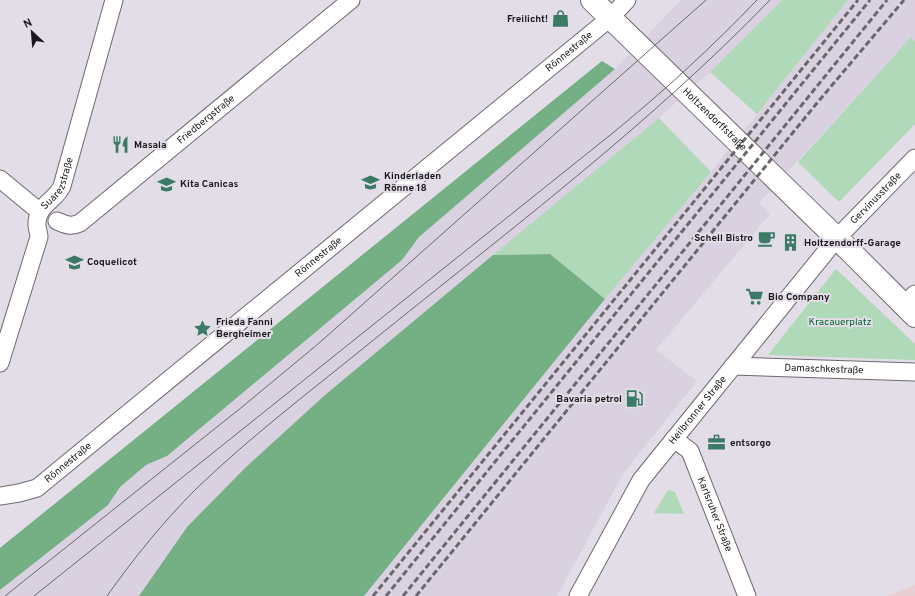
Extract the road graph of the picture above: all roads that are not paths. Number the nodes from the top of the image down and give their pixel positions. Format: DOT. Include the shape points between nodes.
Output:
graph roads {
  1 [pos="114,0"];
  2 [pos="351,0"];
  3 [pos="592,0"];
  4 [pos="627,0"];
  5 [pos="610,18"];
  6 [pos="915,158"];
  7 [pos="0,179"];
  8 [pos="40,212"];
  9 [pos="57,221"];
  10 [pos="837,238"];
  11 [pos="911,305"];
  12 [pos="0,363"];
  13 [pos="733,366"];
  14 [pos="915,372"];
  15 [pos="674,439"];
  16 [pos="0,496"];
  17 [pos="578,596"];
  18 [pos="747,596"];
  1 -- 8 [label="street, Suarezstraße" via="60,192 44,205"];
  2 -- 9 [label="street, Friedbergstraße" via="80,223 67,226"];
  3 -- 5 [label="street, Holtzendorffstraße"];
  4 -- 5 [label="street, Rönnestraße"];
  5 -- 10 [label="street, Holtzendorffstraße"];
  5 -- 16 [label="street, Rönnestraße" via="37,488"];
  6 -- 10 [label="street, Gervinusstraße"];
  7 -- 8 [label="street"];
  8 -- 12 [label="street, Suarezstraße" via="37,226 39,237"];
  10 -- 11 [label="street"];
  10 -- 13 [label="street, Heilbronner Straße"];
  13 -- 14 [label="street, Damaschkestraße"];
  13 -- 15 [label="street, Heilbronner Straße"];
  15 -- 17 [label="street, Heilbronner Straße" via="641,480"];
  15 -- 18 [label="street, Karlsruher Straße" via="690,451"];
}
